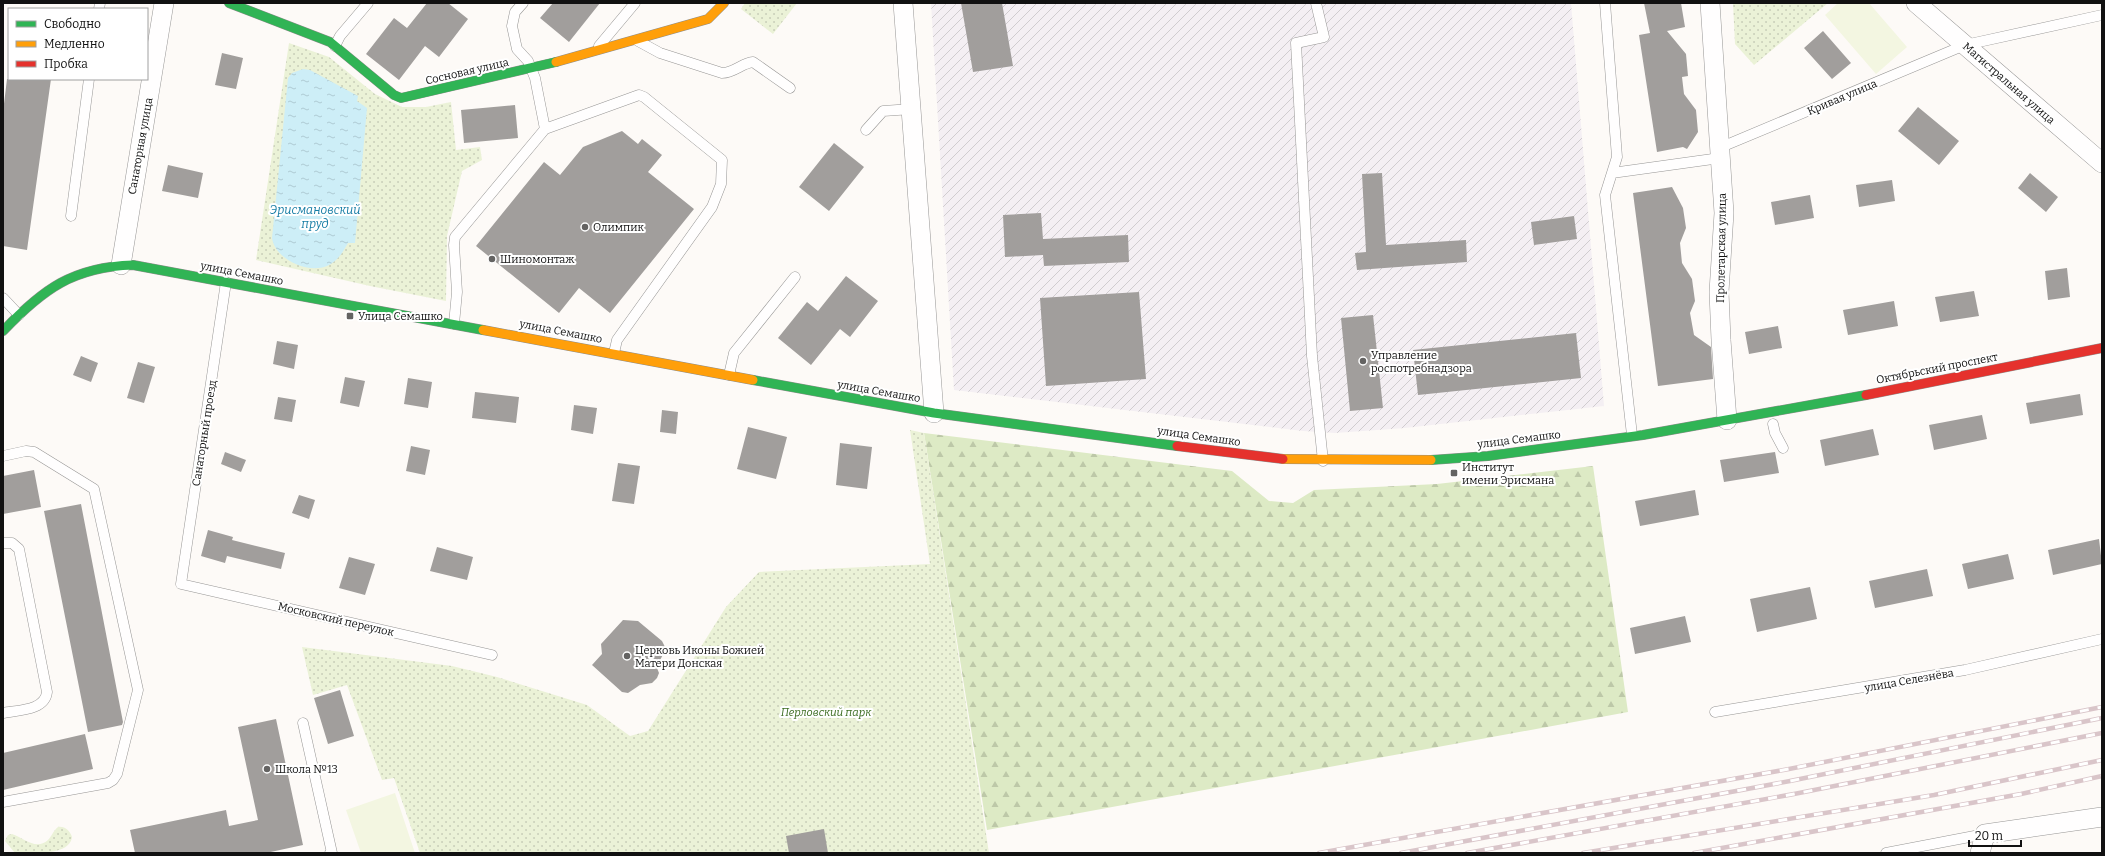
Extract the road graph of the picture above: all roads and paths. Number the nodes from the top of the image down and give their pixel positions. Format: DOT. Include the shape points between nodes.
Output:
graph roads {
  1 [pos="164,3"];
  2 [pos="229,3"];
  3 [pos="368,3"];
  4 [pos="523,3"];
  5 [pos="635,3"];
  6 [pos="724,3"];
  7 [pos="903,3"];
  8 [pos="1316,3"];
  9 [pos="1605,3"];
  10 [pos="1710,3"];
  11 [pos="1916,3"];
  12 [pos="2102,15"];
  13 [pos="637,40"];
  14 [pos="1964,45"];
  15 [pos="336,46"];
  16 [pos="595,52"];
  17 [pos="532,69"];
  18 [pos="89,80"];
  19 [pos="790,88"];
  20 [pos="912,109"];
  21 [pos="545,130"];
  22 [pos="866,130"];
  23 [pos="1720,154"];
  24 [pos="2102,163"];
  25 [pos="1612,173"];
  26 [pos="71,216"];
  27 [pos="120,265"];
  28 [pos="795,277"];
  29 [pos="226,282"];
  30 [pos="3,298"];
  31 [pos="19,314"];
  32 [pos="454,324"];
  33 [pos="3,331"];
  34 [pos="2102,348"];
  35 [pos="614,354"];
  36 [pos="729,375"];
  37 [pos="1778,412"];
  38 [pos="934,413"];
  39 [pos="1727,420"];
  40 [pos="1773,424"];
  41 [pos="1632,435"];
  42 [pos="1783,448"];
  43 [pos="3,456"];
  44 [pos="1323,460"];
  45 [pos="3,543"];
  46 [pos="181,584"];
  47 [pos="2102,639"];
  48 [pos="492,655"];
  49 [pos="1715,712"];
  50 [pos="3,713"];
  51 [pos="303,723"];
  52 [pos="3,802"];
  53 [pos="2102,817"];
  54 [pos="1985,834"];
  55 [pos="330,853"];
  56 [pos="1886,853"];
  57 [pos="1980,853"];
  1 -- 27 [label="street, Санаторная улица"];
  2 -- 15 [label="main road, Сосновая улица"];
  3 -- 15 [label="lane" via="340,36"];
  4 -- 17 [label="lane" via="516,12 512,26 517,49"];
  5 -- 16 [label="lane"];
  6 -- 13 [label="main road, Сосновая улица" via="708,19"];
  7 -- 20 [label="street"];
  8 -- 44 [label="lane" via="1324,37 1296,43 1312,356"];
  9 -- 25 [label="lane" via="1617,157"];
  10 -- 23 [label="street, Пролетарская улица"];
  11 -- 14 [label="street, Магистральная улица"];
  12 -- 14 [label="lane, Кривая улица"];
  13 -- 16 [label="main road, Сосновая улица"];
  13 -- 19 [label="lane" via="660,53 722,73 728,73 747,62 753,62"];
  14 -- 23 [label="lane, Кривая улица"];
  14 -- 24 [label="street, Магистральная улица"];
  15 -- 17 [label="main road, Сосновая улица" via="394,95 401,98"];
  16 -- 17 [label="main road, Сосновая улица"];
  17 -- 21 [label="lane"];
  18 -- 26 [label="lane"];
  20 -- 22 [label="lane" via="883,111"];
  20 -- 38 [label="street"];
  21 -- 32 [label="lane" via="455,237 457,292"];
  21 -- 35 [label="lane" via="639,95 722,160 722,184 712,207 617,340"];
  23 -- 25 [label="lane, Кривая улица"];
  23 -- 39 [label="street, Пролетарская улица" via="1724,213 1719,292 1720,340"];
  25 -- 41 [label="lane" via="1605,195"];
  27 -- 29 [label="main road, улица Семашко"];
  27 -- 31 [label="main road, улица Семашко" via="84,271 61,281"];
  28 -- 36 [label="lane" via="734,353"];
  29 -- 32 [label="main road, улица Семашко"];
  29 -- 46 [label="lane, Санаторный проезд"];
  30 -- 31 [label="lane"];
  31 -- 33 [label="main road, улица Семашко"];
  32 -- 35 [label="main road, улица Семашко"];
  34 -- 37 [label="main road, Октябрьский проспект"];
  35 -- 36 [label="main road, улица Семашко"];
  36 -- 38 [label="main road, улица Семашко"];
  37 -- 39 [label="main road, улица Семашко"];
  38 -- 44 [label="main road, улица Семашко" via="1274,459"];
  39 -- 41 [label="main road, улица Семашко"];
  40 -- 42 [label="lane"];
  41 -- 44 [label="main road, улица Семашко" via="1488,456"];
  43 -- 52 [label="lane" via="34,452 94,489 138,690 117,774 113,780"];
  45 -- 50 [label="lane" via="12,543 19,549 47,692 45,699 37,706"];
  46 -- 48 [label="lane, Московский переулок"];
  47 -- 49 [label="lane, улица Селезнёва" via="1965,670"];
  51 -- 55 [label="lane" via="332,852"];
  53 -- 54 [label="street"];
  54 -- 56 [label="lane"];
  54 -- 57 [label="street"];
}
